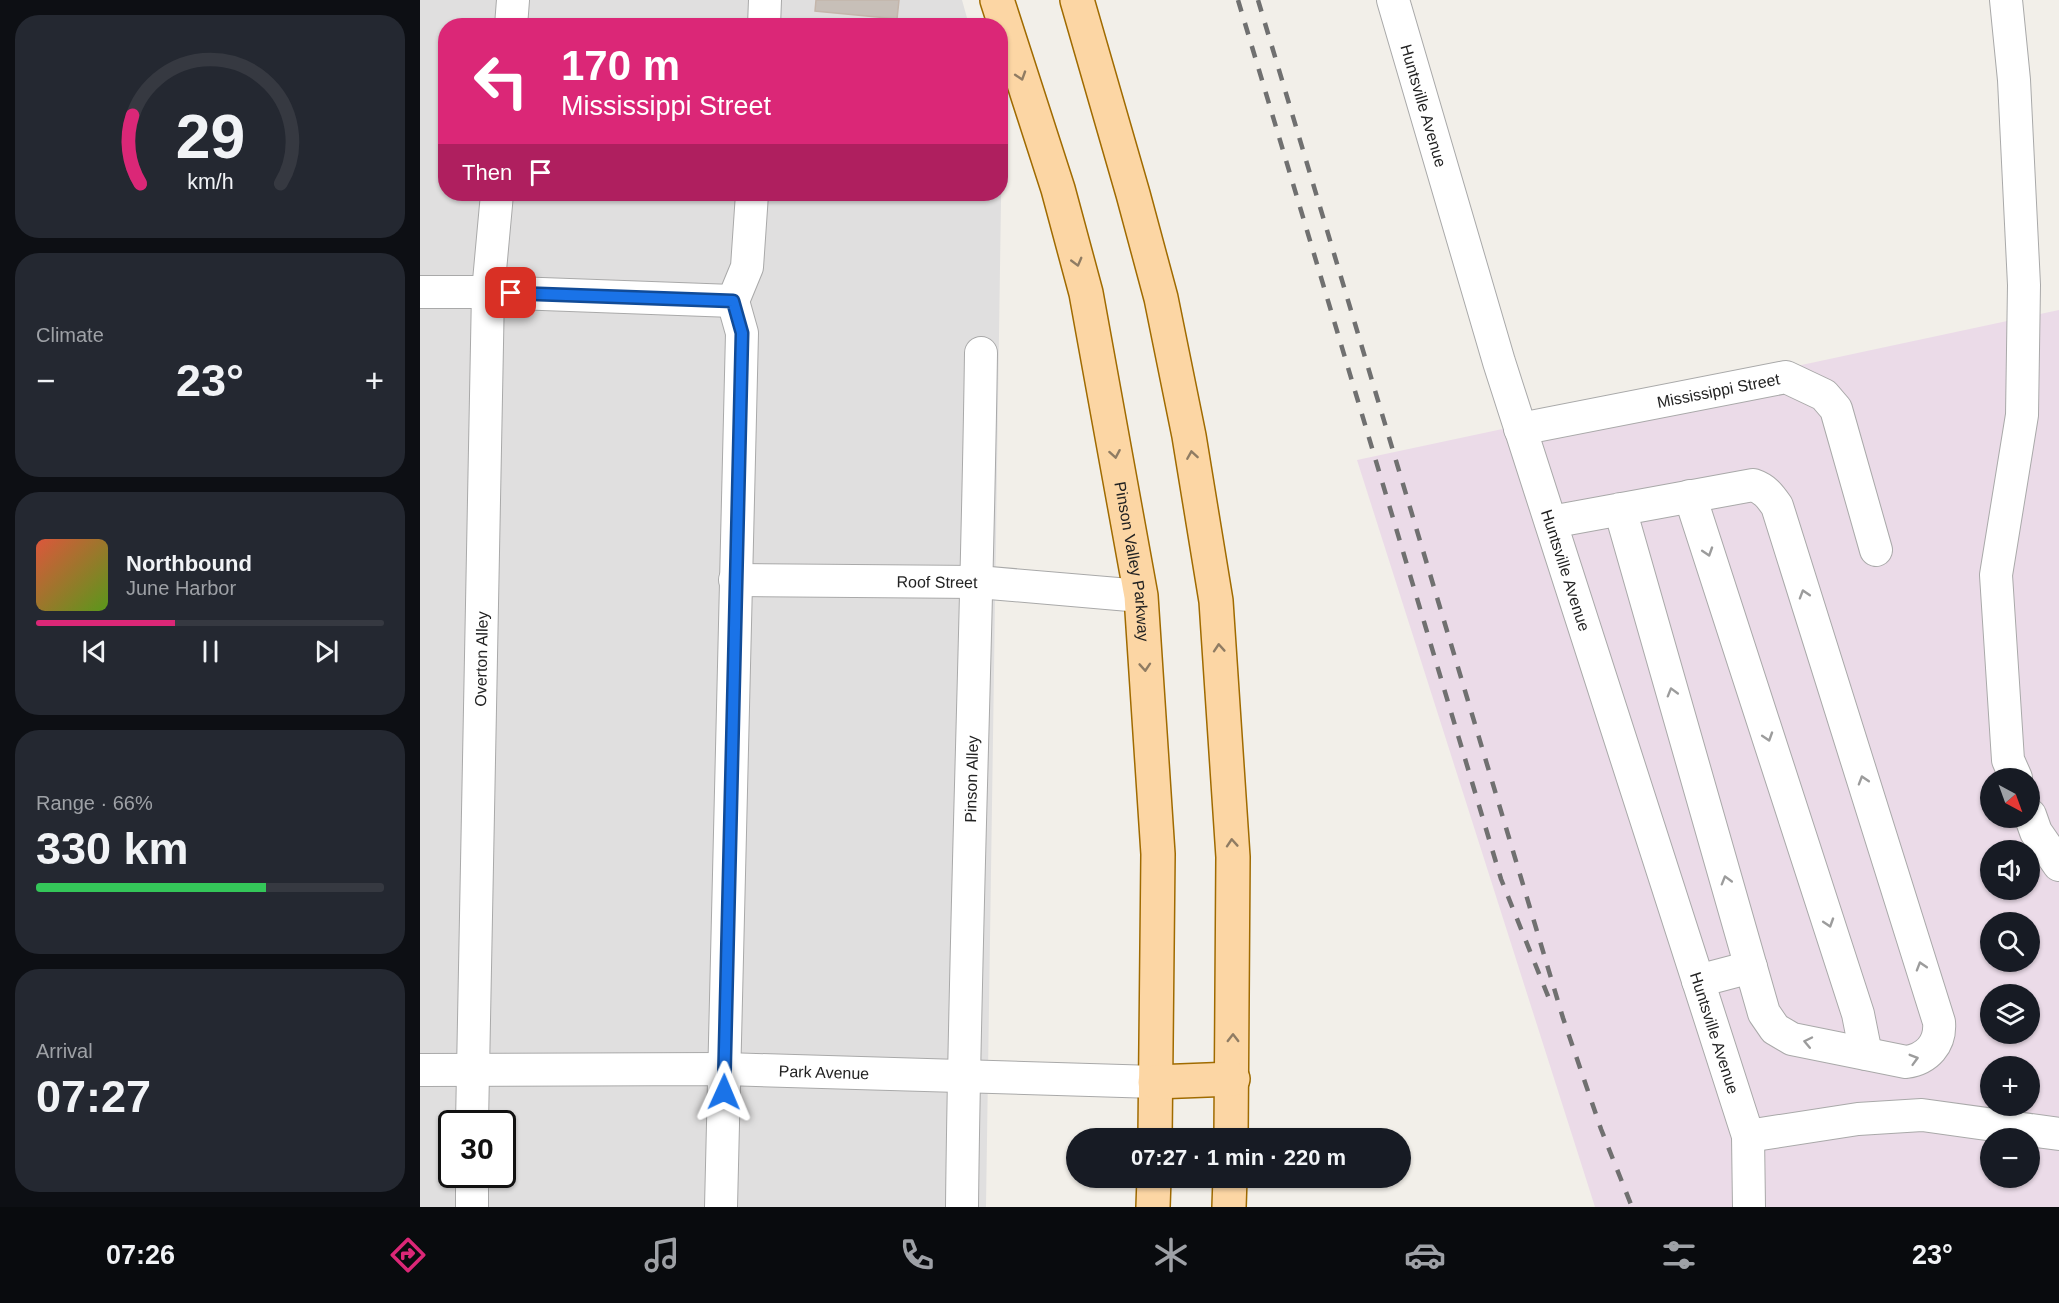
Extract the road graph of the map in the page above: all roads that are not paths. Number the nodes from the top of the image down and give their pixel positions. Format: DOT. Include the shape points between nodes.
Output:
graph roads {
  1 [pos="513,0"];
  2 [pos="765,0"];
  3 [pos="998,0"];
  4 [pos="1077,0"];
  5 [pos="1393,0"];
  6 [pos="2006,0"];
  7 [pos="512,18"];
  8 [pos="764,18"];
  9 [pos="1004,18"];
  10 [pos="1008,32"];
  11 [pos="496,201"];
  12 [pos="752,201"];
  13 [pos="420,292"];
  14 [pos="488,292"];
  15 [pos="733,301"];
  16 [pos="981,353"];
  17 [pos="1521,429"];
  18 [pos="1690,496"];
  19 [pos="1620,509"];
  20 [pos="1551,522"];
  21 [pos="1876,550"];
  22 [pos="735,580"];
  23 [pos="978,582"];
  24 [pos="1141,596"];
  25 [pos="2012,768"];
  26 [pos="2035,828"];
  27 [pos="2059,865"];
  28 [pos="1751,967"];
  29 [pos="1698,981"];
  30 [pos="1866,1054"];
  31 [pos="725,1069"];
  32 [pos="420,1070"];
  33 [pos="472,1071"];
  34 [pos="963,1076"];
  35 [pos="1233,1079"];
  36 [pos="1155,1082"];
  37 [pos="472,1110"];
  38 [pos="1155,1128"];
  39 [pos="1231,1128"];
  40 [pos="2059,1134"];
  41 [pos="1748,1136"];
  42 [pos="472,1188"];
  43 [pos="1154,1188"];
  44 [pos="1230,1188"];
  45 [pos="472,1207"];
  46 [pos="722,1207"];
  47 [pos="962,1207"];
  48 [pos="1154,1207"];
  49 [pos="1229,1207"];
  50 [pos="1749,1207"];
  1 -- 7 [label="street"];
  2 -- 8 [label="street"];
  3 -- 9 [label="main road, Pinson Valley Parkway, one-way"];
  35 -- 4 [label="main road, one-way" via="1233,857 1216,601 1161,298"];
  5 -- 17 [label="street, Huntsville Avenue"];
  6 -- 25 [label="street" via="2025,285 2022,416 1996,575"];
  10 -- 24 [label="main road, Pinson Valley Parkway, one-way" via="1058,189 1086,294"];
  11 -- 14 [label="street, Overton Alley"];
  12 -- 15 [label="street" via="747,267"];
  13 -- 14 [label="street"];
  14 -- 15 [label="street"];
  14 -- 33 [label="street, Overton Alley"];
  15 -- 22 [label="street" via="742,333"];
  16 -- 23 [label="street, Pinson Alley"];
  17 -- 20 [label="street, Huntsville Avenue"];
  17 -- 21 [label="street, Mississippi Street" via="1786,377 1824,395 1836,409"];
  18 -- 19 [label="street"];
  18 -- 30 [label="street, one-way" via="1858,1014"];
  30 -- 18 [label="street, one-way" via="1906,1062 1917,1060 1932,1049 1938,1038 1939,1022 1784,529 1777,507 1761,487"];
  19 -- 20 [label="street"];
  28 -- 19 [label="street, one-way"];
  20 -- 29 [label="street, Huntsville Avenue"];
  22 -- 23 [label="street, Roof Street"];
  22 -- 31 [label="street"];
  23 -- 24 [label="street, Roof Street"];
  23 -- 34 [label="street, Pinson Alley"];
  24 -- 36 [label="main road, Pinson Valley Parkway, one-way" via="1158,854"];
  26 -- 27 [label="street"];
  28 -- 29 [label="street"];
  30 -- 28 [label="street, one-way" via="1792,1039 1775,1029 1764,1012"];
  29 -- 41 [label="street, Huntsville Avenue"];
  31 -- 33 [label="street, Park Avenue"];
  31 -- 34 [label="street, Park Avenue"];
  31 -- 46 [label="street"];
  32 -- 33 [label="street, Park Avenue"];
  33 -- 37 [label="street, Overton Alley"];
  34 -- 36 [label="street, Park Avenue"];
  34 -- 47 [label="street, Pinson Alley"];
  35 -- 36 [label="main road"];
  35 -- 39 [label="main road"];
  36 -- 38 [label="main road, Pinson Valley Parkway"];
  40 -- 41 [label="street" via="1922,1115 1858,1119"];
  41 -- 50 [label="street, Huntsville Avenue"];
  42 -- 45 [label="street"];
  43 -- 48 [label="main road"];
  44 -- 49 [label="main road"];
}
